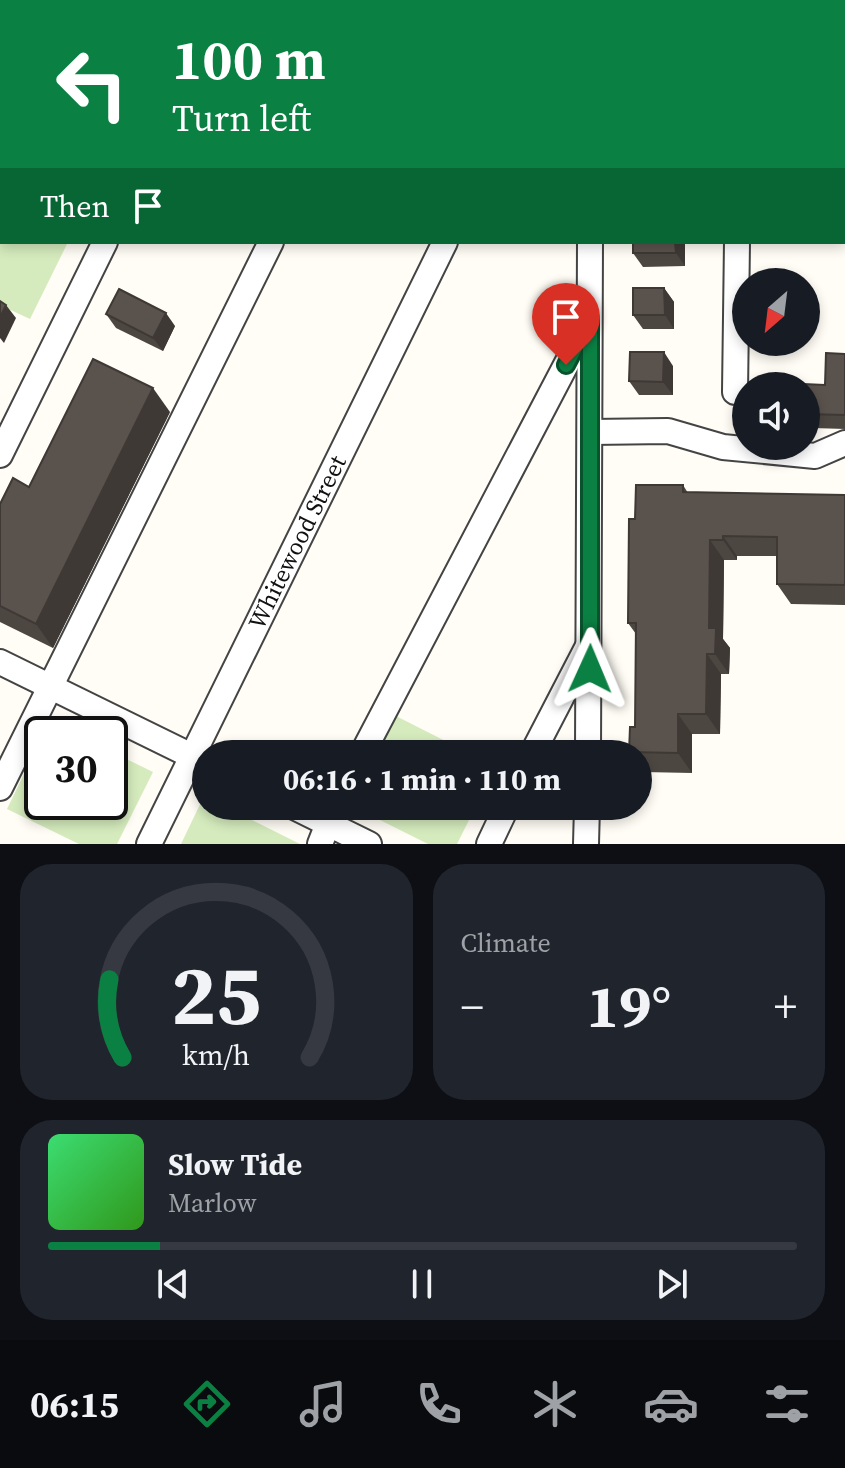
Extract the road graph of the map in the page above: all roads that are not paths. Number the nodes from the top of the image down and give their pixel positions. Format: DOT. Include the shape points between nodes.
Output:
graph roads {
  1 [pos="104,244"];
  2 [pos="270,244"];
  3 [pos="444,244"];
  4 [pos="590,244"];
  5 [pos="737,244"];
  6 [pos="590,319"];
  7 [pos="735,372"];
  8 [pos="591,432"];
  9 [pos="845,443"];
  10 [pos="0,455"];
  11 [pos="591,641"];
  12 [pos="0,662"];
  13 [pos="51,687"];
  14 [pos="208,740"];
  15 [pos="369,740"];
  16 [pos="539,740"];
  17 [pos="588,740"];
  18 [pos="192,757"];
  19 [pos="192,772"];
  20 [pos="0,788"];
  21 [pos="500,820"];
  22 [pos="587,820"];
  23 [pos="328,824"];
  24 [pos="149,844"];
  25 [pos="369,844"];
  26 [pos="489,844"];
  27 [pos="586,844"];
  1 -- 10 [label="street"];
  2 -- 13 [label="street"];
  3 -- 14 [label="street, Whitewood Street"];
  4 -- 6 [label="street"];
  5 -- 7 [label="street"];
  6 -- 8 [label="street"];
  6 -- 15 [label="street"];
  8 -- 9 [label="street" via="668,431 723,447 815,456"];
  8 -- 11 [label="street"];
  11 -- 16 [label="street"];
  11 -- 17 [label="street"];
  12 -- 13 [label="street"];
  13 -- 18 [label="street"];
  13 -- 20 [label="street"];
  19 -- 24 [label="street, Whitewood Street"];
  21 -- 26 [label="street"];
  22 -- 27 [label="street"];
  23 -- 25 [label="street"];
}
